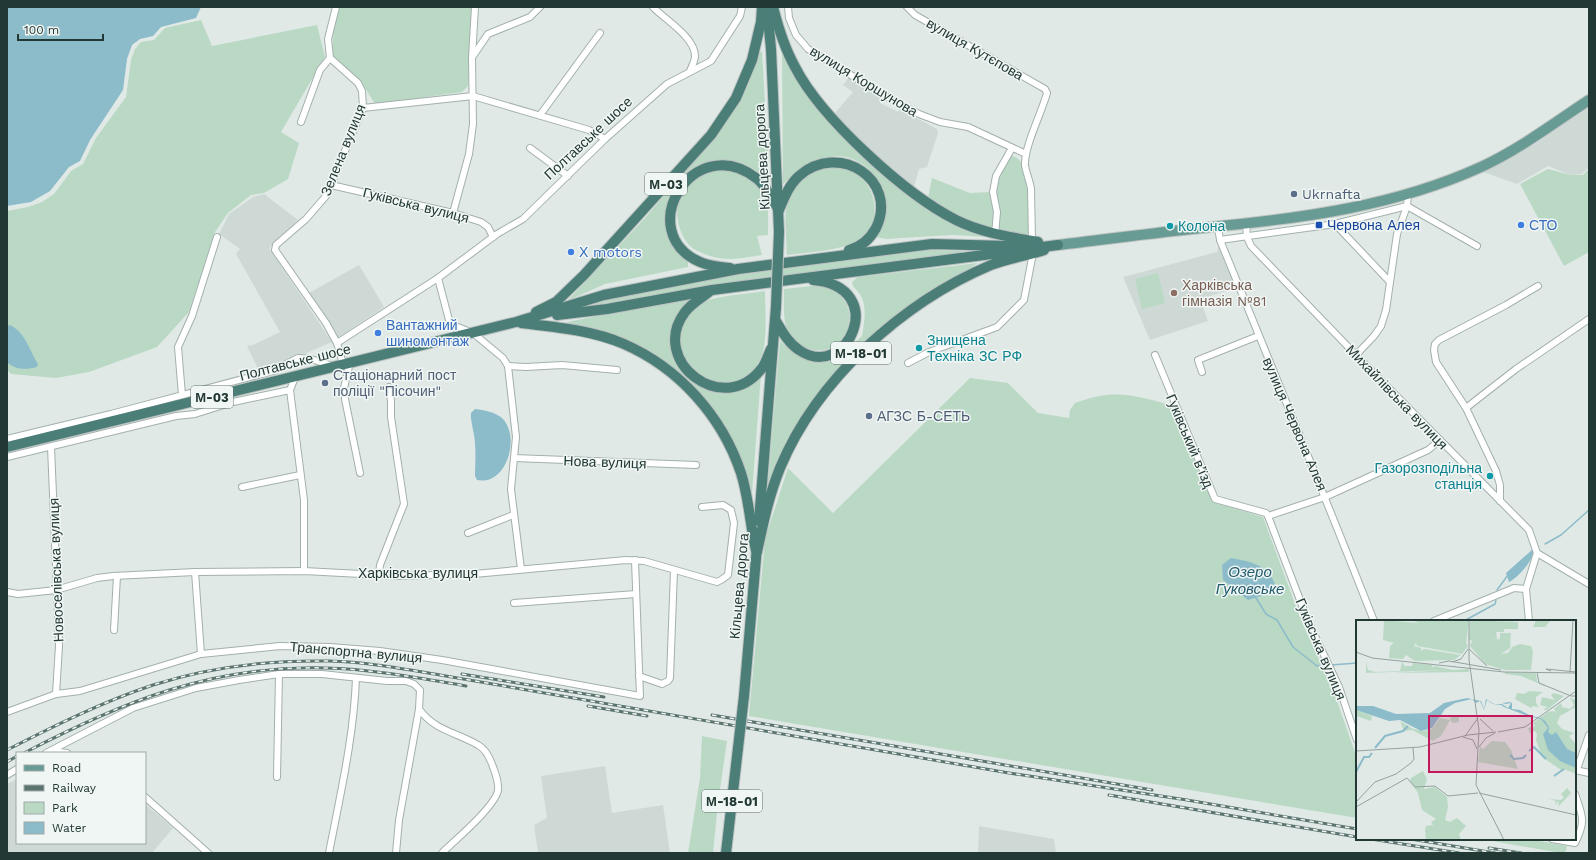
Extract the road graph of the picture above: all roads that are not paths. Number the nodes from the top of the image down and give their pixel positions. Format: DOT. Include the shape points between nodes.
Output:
graph roads {
  1 [pos="336,7"];
  2 [pos="475,7"];
  3 [pos="540,7"];
  4 [pos="653,7"];
  5 [pos="742,7"];
  6 [pos="762,7"];
  7 [pos="767,7"];
  8 [pos="773,7"];
  9 [pos="788,7"];
  10 [pos="907,7"];
  11 [pos="600,32"];
  12 [pos="330,58"];
  13 [pos="472,58"];
  14 [pos="690,71"];
  15 [pos="473,96"];
  16 [pos="1589,100"];
  17 [pos="363,108"];
  18 [pos="540,115"];
  19 [pos="301,122"];
  20 [pos="605,139"];
  21 [pos="530,148"];
  22 [pos="1012,148"];
  23 [pos="1026,154"];
  24 [pos="568,176"];
  25 [pos="331,185"];
  26 [pos="1408,195"];
  27 [pos="1407,206"];
  28 [pos="779,210"];
  29 [pos="453,213"];
  30 [pos="1246,224"];
  31 [pos="1335,224"];
  32 [pos="1218,227"];
  33 [pos="995,235"];
  34 [pos="217,237"];
  35 [pos="493,237"];
  36 [pos="1247,237"];
  37 [pos="1220,240"];
  38 [pos="1032,241"];
  39 [pos="1058,244"];
  40 [pos="1477,246"];
  41 [pos="1037,250"];
  42 [pos="822,257"];
  43 [pos="738,269"];
  44 [pos="438,278"];
  45 [pos="795,279"];
  46 [pos="1389,280"];
  47 [pos="1538,286"];
  48 [pos="712,290"];
  49 [pos="533,318"];
  50 [pos="1589,318"];
  51 [pos="776,321"];
  52 [pos="516,322"];
  53 [pos="473,333"];
  54 [pos="1258,336"];
  55 [pos="774,342"];
  56 [pos="337,343"];
  57 [pos="1155,355"];
  58 [pos="1356,355"];
  59 [pos="908,363"];
  60 [pos="342,364"];
  61 [pos="508,366"];
  62 [pos="617,370"];
  63 [pos="1202,372"];
  64 [pos="296,376"];
  65 [pos="389,387"];
  66 [pos="290,390"];
  67 [pos="182,395"];
  68 [pos="1466,408"];
  69 [pos="7,439"];
  70 [pos="1440,440"];
  71 [pos="7,447"];
  72 [pos="51,447"];
  73 [pos="7,457"];
  74 [pos="514,458"];
  75 [pos="696,465"];
  76 [pos="360,473"];
  77 [pos="300,475"];
  78 [pos="242,487"];
  79 [pos="1325,497"];
  80 [pos="1500,501"];
  81 [pos="702,507"];
  82 [pos="513,515"];
  83 [pos="1267,515"];
  84 [pos="468,533"];
  85 [pos="757,552"];
  86 [pos="1537,553"];
  87 [pos="635,560"];
  88 [pos="521,569"];
  89 [pos="674,570"];
  90 [pos="304,571"];
  91 [pos="195,572"];
  92 [pos="379,575"];
  93 [pos="117,576"];
  94 [pos="1589,584"];
  95 [pos="1526,589"];
  96 [pos="56,590"];
  97 [pos="7,592"];
  98 [pos="636,594"];
  99 [pos="514,604"];
  100 [pos="1374,620"];
  101 [pos="1436,620"];
  102 [pos="1528,620"];
  103 [pos="114,630"];
  104 [pos="201,654"];
  105 [pos="279,674"];
  106 [pos="639,676"];
  107 [pos="356,678"];
  108 [pos="56,694"];
  109 [pos="419,709"];
  110 [pos="7,712"];
  111 [pos="1589,735"];
  112 [pos="1356,737"];
  113 [pos="48,752"];
  114 [pos="1576,769"];
  115 [pos="16,770"];
  116 [pos="1589,773"];
  117 [pos="7,774"];
  118 [pos="277,777"];
  119 [pos="1576,797"];
  120 [pos="146,798"];
  121 [pos="1558,840"];
  122 [pos="208,853"];
  123 [pos="329,853"];
  124 [pos="396,853"];
  125 [pos="442,853"];
  126 [pos="726,853"];
  1 -- 12 [label="street" via="328,39"];
  2 -- 13 [label="street"];
  3 -- 13 [label="street" via="530,17 488,34"];
  4 -- 14 [label="street" via="678,28 694,48 695,59"];
  5 -- 14 [label="street, Полтавське шосе" via="740,16 711,62"];
  6 -- 52 [label="highway, М-03" via="762,22 752,60 736,98 711,135 584,275 556,302"];
  7 -- 28 [label="highway, Кільцева дорога"];
  8 -- 33 [label="highway" via="795,67 822,105 860,147 916,195 957,221"];
  9 -- 22 [label="street, вулиця Коршунова" via="796,36 808,49 919,114 940,122 968,127"];
  10 -- 23 [label="street, вулиця Кутєпова" via="1047,92"];
  11 -- 18 [label="street"];
  12 -- 17 [label="street, Зелена вулиця" via="358,83 362,91"];
  12 -- 19 [label="street" via="320,70"];
  13 -- 15 [label="street"];
  14 -- 20 [label="street, Полтавське шосе" via="667,84"];
  15 -- 17 [label="street"];
  15 -- 18 [label="street"];
  15 -- 29 [label="street" via="469,154"];
  16 -- 26 [label="main road" via="1534,137 1482,166"];
  17 -- 25 [label="street, Зелена вулиця"];
  18 -- 20 [label="street" via="589,130"];
  20 -- 24 [label="street, Полтавське шосе"];
  21 -- 24 [label="street"];
  22 -- 23 [label="street, вулиця Коршунова"];
  22 -- 33 [label="street" via="996,176 993,192 997,212"];
  23 -- 38 [label="street" via="1025,165 1031,189"];
  24 -- 35 [label="street, Полтавське шосе" via="522,219"];
  25 -- 29 [label="street, Гуківська вулиця"];
  25 -- 56 [label="street, Зелена вулиця" via="320,205 277,244 275,250"];
  26 -- 27 [label="street"];
  26 -- 30 [label="main road" via="1369,206"];
  27 -- 31 [label="street"];
  27 -- 40 [label="street"];
  27 -- 46 [label="street" via="1397,234"];
  28 -- 42 [label="highway" via="798,177 818,165 834,162 850,165 858,168 870,179 878,194 880,206 879,218 873,233 855,249"];
  28 -- 43 [label="highway, М-03" via="757,179 726,165 696,173 678,190 672,203 671,227 674,238 682,249 699,261"];
  28 -- 51 [label="highway, Кільцева дорога, bridge"];
  29 -- 35 [label="street, Гуківська вулиця" via="485,224"];
  30 -- 32 [label="main road"];
  30 -- 36 [label="street, Михайлівська вулиця"];
  31 -- 36 [label="street"];
  31 -- 46 [label="street"];
  32 -- 37 [label="street, вулиця Червона Алея"];
  32 -- 39 [label="main road"];
  33 -- 38 [label="highway"];
  34 -- 67 [label="street" via="192,316 178,347"];
  35 -- 44 [label="street, Полтавське шосе"];
  36 -- 37 [label="street"];
  36 -- 58 [label="street, Михайлівська вулиця" via="1251,246"];
  37 -- 54 [label="street, вулиця Червона Алея"];
  38 -- 39 [label="highway"];
  39 -- 41 [label="highway, М-18-01"];
  41 -- 42 [label="highway" via="932,244"];
  41 -- 45 [label="highway"];
  41 -- 59 [label="street" via="1024,300 996,327 929,352"];
  41 -- 85 [label="highway, М-18-01" via="992,264 940,291 878,337 826,389 802,426 780,468"];
  42 -- 43 [label="highway"];
  43 -- 49 [label="highway" via="604,295"];
  44 -- 53 [label="street" via="450,324"];
  44 -- 56 [label="street, Полтавське шосе"];
  45 -- 48 [label="highway, М-03"];
  45 -- 51 [label="highway, М-03" via="824,281 842,289 854,306 856,326 852,335 847,344 830,354 810,355 792,345"];
  46 -- 58 [label="street" via="1386,310 1381,326"];
  47 -- 68 [label="street" via="1435,344 1436,362"];
  48 -- 49 [label="highway, М-03" via="607,309"];
  48 -- 55 [label="highway" via="685,312 677,332 677,353 684,367 696,379 715,387 726,388 747,382 763,367"];
  49 -- 52 [label="highway, Полтавське шосе / М-03"];
  50 -- 68 [label="street"];
  51 -- 55 [label="highway, Кільцева дорога / М-18-01"];
  52 -- 53 [label="highway, Полтавське шосе / М-03"];
  52 -- 85 [label="highway, М-18-01" via="571,329 624,344 649,357 691,390 722,431 741,474"];
  53 -- 60 [label="highway, Полтавське шосе / М-03"];
  53 -- 61 [label="street" via="503,358"];
  54 -- 63 [label="street" via="1198,360"];
  54 -- 79 [label="street, вулиця Червона Алея"];
  55 -- 85 [label="highway, Кільцева дорога / М-18-01"];
  56 -- 60 [label="street, Зелена вулиця"];
  57 -- 83 [label="street, Гуківський в’їзд" via="1215,499"];
  58 -- 70 [label="street, Михайлівська вулиця"];
  60 -- 64 [label="highway, Полтавське шосе / М-03"];
  60 -- 67 [label="street" via="298,358 273,371"];
  60 -- 76 [label="street" via="345,399"];
  61 -- 62 [label="street" via="562,365"];
  61 -- 74 [label="street" via="516,437"];
  64 -- 66 [label="street"];
  64 -- 71 [label="highway, Полтавське шосе / М-03"];
  65 -- 92 [label="street" via="404,504 380,566"];
  66 -- 72 [label="street"];
  66 -- 77 [label="street"];
  67 -- 69 [label="street"];
  68 -- 80 [label="street" via="1496,471 1500,485"];
  70 -- 79 [label="street" via="1428,450"];
  70 -- 80 [label="street, Михайлівська вулиця"];
  72 -- 73 [label="street"];
  72 -- 96 [label="street, Новоселівська вулиця"];
  74 -- 75 [label="street, Нова вулиця"];
  74 -- 82 [label="street" via="511,489"];
  77 -- 78 [label="street"];
  77 -- 90 [label="street" via="304,512"];
  79 -- 83 [label="street"];
  79 -- 100 [label="street, вулиця Червона Алея"];
  80 -- 86 [label="street, Михайлівська вулиця" via="1529,530"];
  81 -- 89 [label="street, Харківська вулиця" via="723,505 732,510 734,523 728,575 722,580 711,581"];
  82 -- 84 [label="street"];
  82 -- 88 [label="street"];
  83 -- 112 [label="street, Гуківська вулиця" via="1308,621 1339,687"];
  85 -- 126 [label="highway, Кільцева дорога / М-18-01, bridge"];
  86 -- 94 [label="street"];
  86 -- 95 [label="street"];
  87 -- 88 [label="street, Харківська вулиця"];
  87 -- 89 [label="street, Харківська вулиця"];
  87 -- 98 [label="street"];
  88 -- 92 [label="street, Харківська вулиця" via="474,574"];
  89 -- 106 [label="street" via="670,678 662,684"];
  90 -- 91 [label="street, Харківська вулиця"];
  90 -- 92 [label="street, Харківська вулиця"];
  91 -- 93 [label="street, Харківська вулиця"];
  91 -- 104 [label="street"];
  93 -- 96 [label="street, Харківська вулиця" via="97,578"];
  93 -- 103 [label="street"];
  95 -- 101 [label="street" via="1514,588"];
  95 -- 102 [label="street"];
  96 -- 97 [label="street, Харківська вулиця" via="18,594"];
  96 -- 108 [label="street, Новоселівська вулиця" via="59,646"];
  98 -- 99 [label="street"];
  98 -- 106 [label="street"];
  104 -- 106 [label="street, Транспортна вулиця" via="280,646 380,651 640,696"];
  104 -- 108 [label="street, Транспортна вулиця" via="80,691"];
  105 -- 107 [label="street, Транспортна вулиця" via="322,674"];
  105 -- 113 [label="street, Транспортна вулиця" via="196,688 156,700 134,708"];
  105 -- 118 [label="street"];
  107 -- 109 [label="street, Транспортна вулиця" via="406,681 414,684 420,690"];
  107 -- 123 [label="street" via="341,790"];
  108 -- 110 [label="street, Транспортна вулиця"];
  109 -- 124 [label="street, Транспортна вулиця" via="399,820"];
  109 -- 125 [label="street" via="427,720 479,745 489,755 498,783 498,792 492,804"];
  111 -- 114 [label="street"];
  114 -- 116 [label="street"];
  115 -- 117 [label="street"];
  119 -- 121 [label="street" via="1583,827 1575,843"];
  120 -- 122 [label="street"];
}
